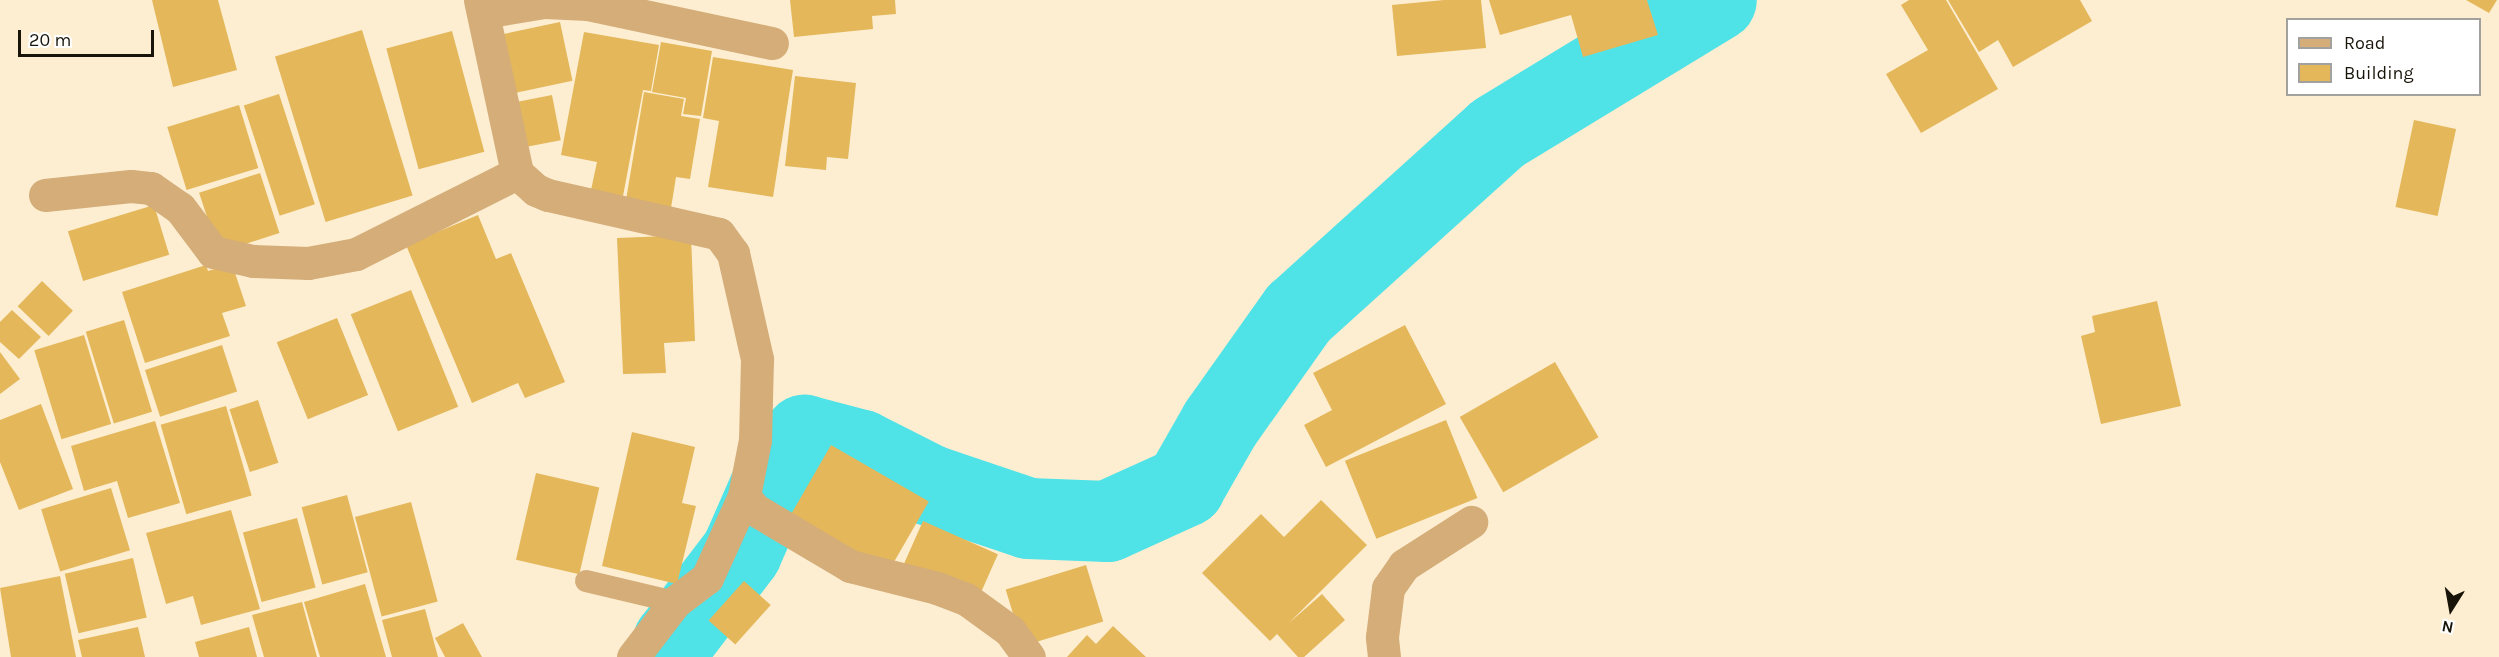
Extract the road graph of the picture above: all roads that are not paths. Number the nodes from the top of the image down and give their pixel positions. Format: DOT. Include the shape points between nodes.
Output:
graph roads {
  1 [pos="482,6"];
  2 [pos="772,43"];
  3 [pos="517,173"];
  4 [pos="45,195"];
  5 [pos="756,508"];
  6 [pos="1471,522"];
  7 [pos="586,581"];
  8 [pos="675,602"];
  9 [pos="633,657"];
  10 [pos="1029,657"];
  11 [pos="1384,657"];
  1 -- 2 [label="street" via="588,4"];
  1 -- 3 [label="street"];
  3 -- 4 [label="street" via="356,254 308,263 253,261 213,252 180,208 151,188 131,186"];
  3 -- 5 [label="street" via="548,195 719,234 733,254 757,359"];
  5 -- 8 [label="street" via="707,578"];
  5 -- 10 [label="street" via="850,566 966,599 1010,631"];
  6 -- 11 [label="street" via="1404,565 1388,588 1382,638"];
  7 -- 8 [label="lane"];
  8 -- 9 [label="street"];
}
